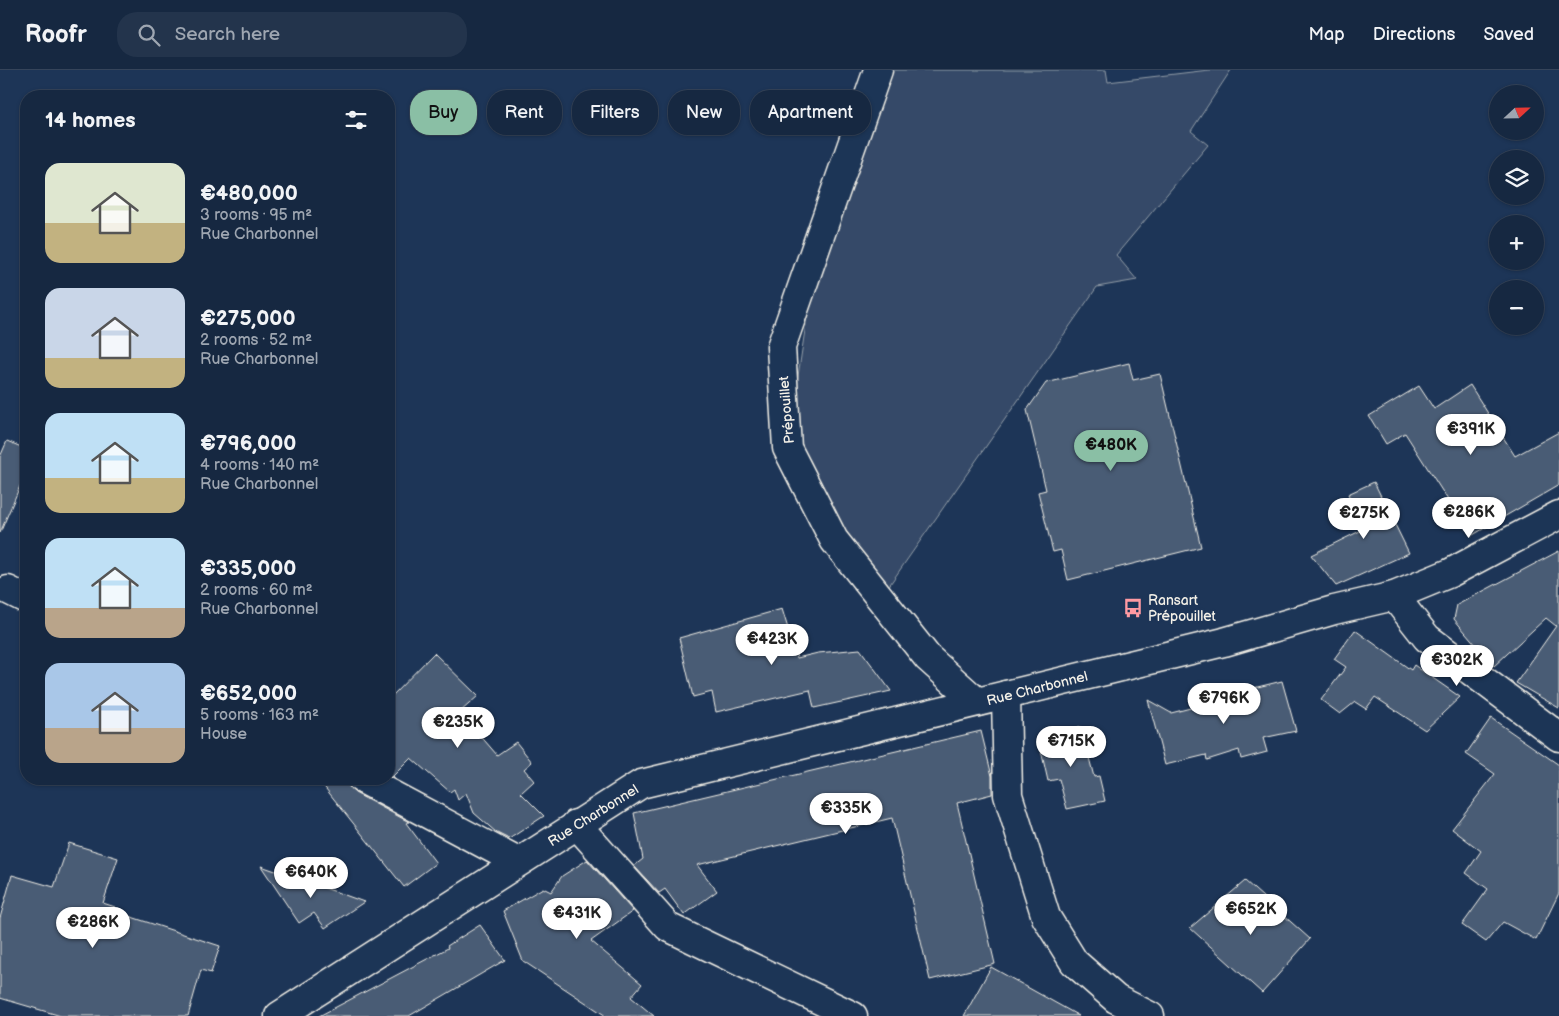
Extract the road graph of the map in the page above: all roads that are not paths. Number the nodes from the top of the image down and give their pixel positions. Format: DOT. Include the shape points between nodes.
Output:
graph roads {
  1 [pos="878,70"];
  2 [pos="1559,515"];
  3 [pos="1394,596"];
  4 [pos="1006,695"];
  5 [pos="977,702"];
  6 [pos="1559,737"];
  7 [pos="373,785"];
  8 [pos="576,824"];
  9 [pos="518,862"];
  10 [pos="279,1016"];
  11 [pos="853,1016"];
  12 [pos="1150,1016"];
  1 -- 5 [label="street, Prépouillet" via="781,347 787,448 834,540 928,658"];
  2 -- 3 [label="street, Rue Charbonnel" via="1450,573"];
  3 -- 4 [label="street, Rue Charbonnel" via="1224,642"];
  3 -- 6 [label="street" via="1427,638"];
  4 -- 5 [label="street, Rue Charbonnel"];
  4 -- 12 [label="street" via="1008,795 1046,917 1074,962 1116,999"];
  5 -- 8 [label="street, Rue Charbonnel" via="641,784"];
  7 -- 9 [label="street"];
  8 -- 9 [label="street, Rue Charbonnel"];
  8 -- 11 [label="street" via="668,927"];
  9 -- 10 [label="street, Rue Charbonnel"];
}
